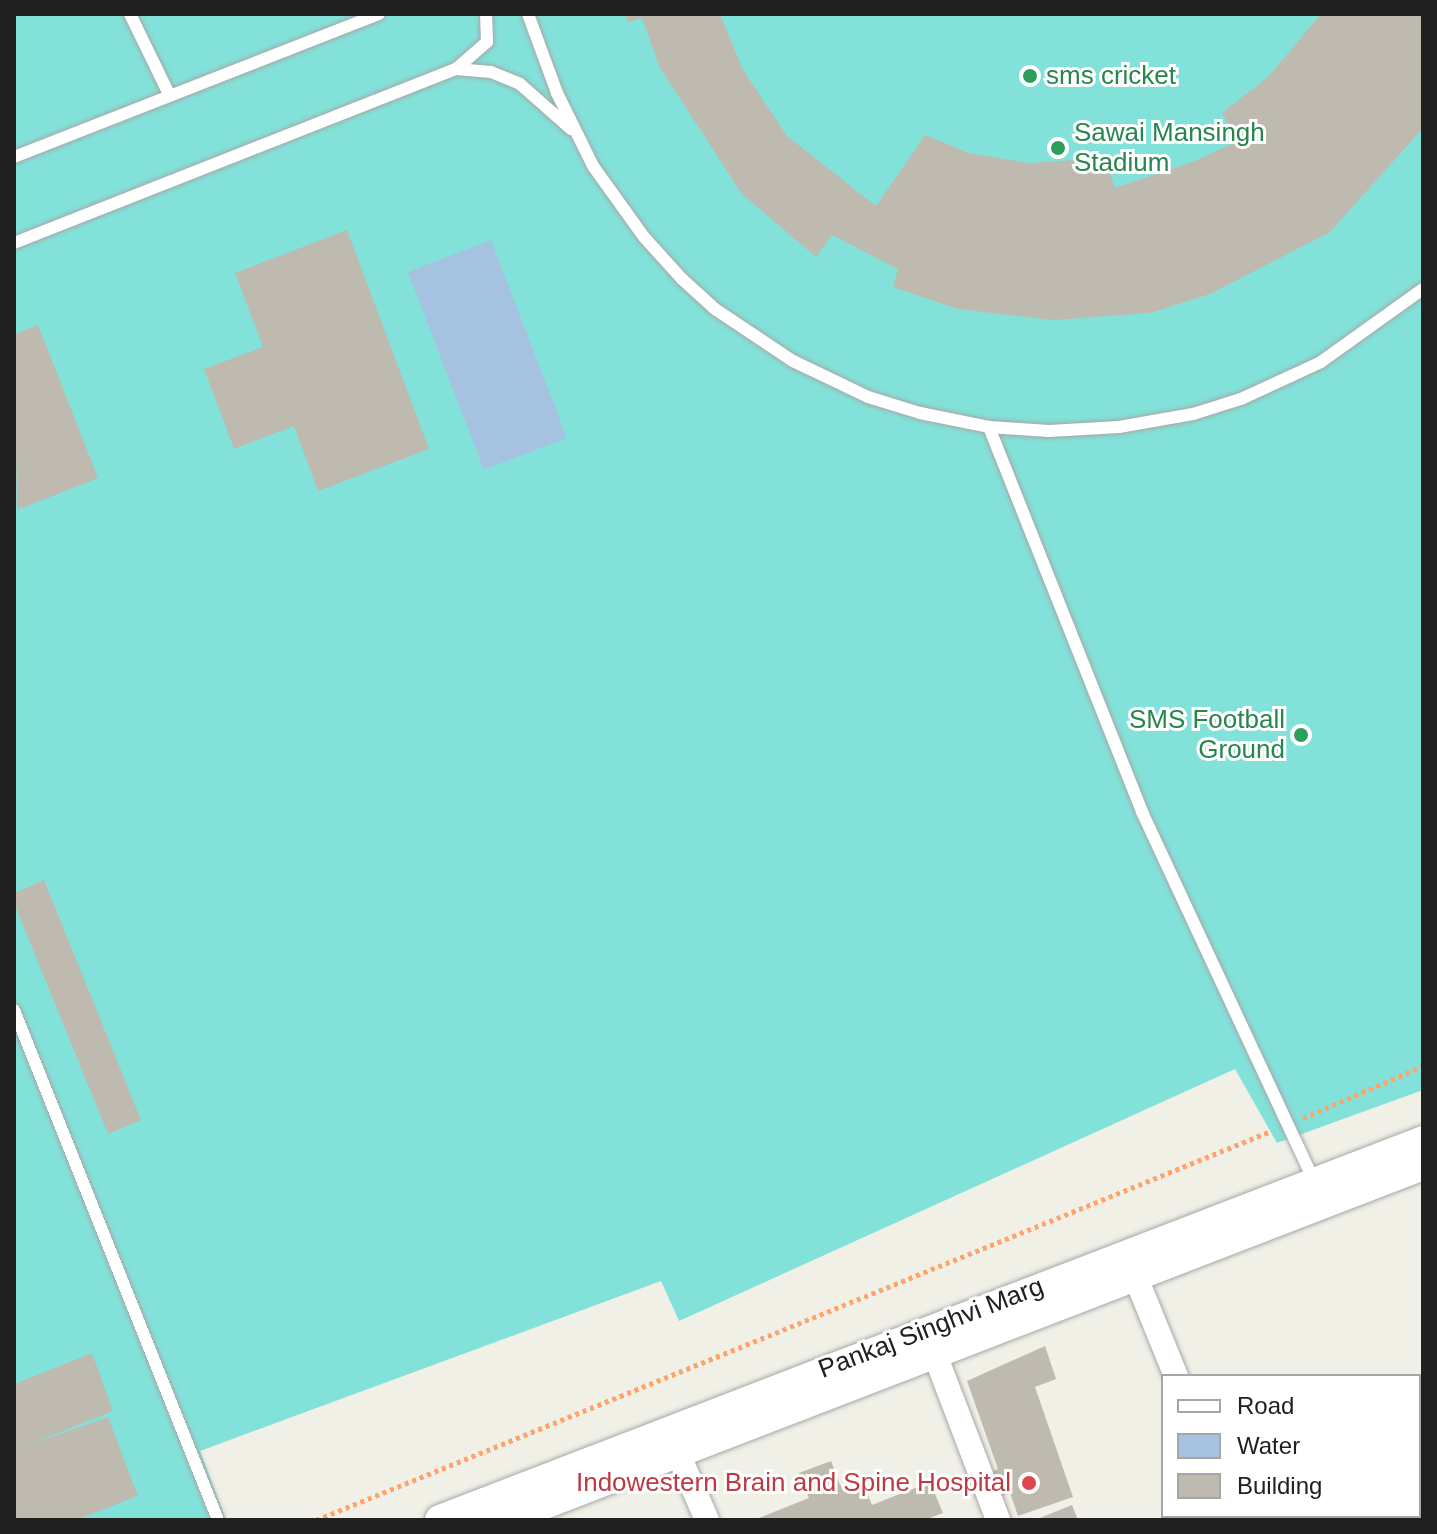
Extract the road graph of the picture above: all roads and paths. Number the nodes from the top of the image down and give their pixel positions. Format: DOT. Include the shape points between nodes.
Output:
graph roads {
  1 [pos="130,14"];
  2 [pos="379,14"];
  3 [pos="486,14"];
  4 [pos="528,14"];
  5 [pos="456,69"];
  6 [pos="170,96"];
  7 [pos="579,137"];
  8 [pos="14,157"];
  9 [pos="14,243"];
  10 [pos="1423,289"];
  11 [pos="989,427"];
  12 [pos="14,1010"];
  13 [pos="1423,1066"];
  14 [pos="1288,1124"];
  15 [pos="1423,1141"];
  16 [pos="1423,1165"];
  17 [pos="1315,1183"];
  18 [pos="1130,1268"];
  19 [pos="930,1341"];
  20 [pos="1175,1374"];
  21 [pos="677,1451"];
  22 [pos="218,1520"];
  23 [pos="316,1520"];
  24 [pos="440,1520"];
  25 [pos="503,1520"];
  26 [pos="707,1520"];
  27 [pos="998,1520"];
  1 -- 6 [label="lane"];
  2 -- 6 [label="lane"];
  3 -- 5 [label="lane" via="487,42"];
  4 -- 7 [label="lane"];
  5 -- 7 [label="lane" via="491,72 520,84"];
  5 -- 9 [label="lane"];
  6 -- 8 [label="lane"];
  7 -- 11 [label="lane" via="644,237 682,279 755,338 868,397"];
  10 -- 11 [label="lane" via="1321,362 1222,405 1109,428"];
  11 -- 14 [label="lane" via="1142,812"];
  12 -- 22 [label="lane"];
  13 -- 14 [label="path"];
  14 -- 17 [label="lane"];
  14 -- 23 [label="path"];
  15 -- 17 [label="street, Pankaj Singhvi Marg"];
  16 -- 18 [label="street, Pankaj Singhvi Marg"];
  17 -- 18 [label="street, Pankaj Singhvi Marg"];
  18 -- 19 [label="street, Pankaj Singhvi Marg"];
  18 -- 20 [label="street"];
  19 -- 21 [label="street, Pankaj Singhvi Marg"];
  19 -- 24 [label="street, Pankaj Singhvi Marg"];
  19 -- 27 [label="street"];
  21 -- 25 [label="street, Pankaj Singhvi Marg"];
  21 -- 26 [label="street"];
}
